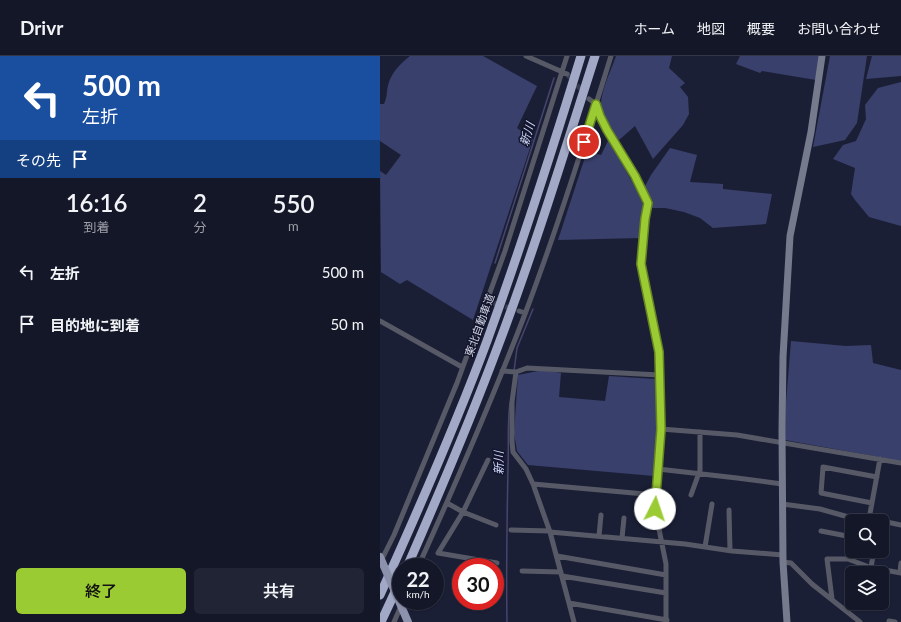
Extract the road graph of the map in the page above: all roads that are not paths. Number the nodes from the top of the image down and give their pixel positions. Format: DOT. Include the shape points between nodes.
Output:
graph roads {
  1 [pos="526,56"];
  2 [pos="567,56"];
  3 [pos="581,56"];
  4 [pos="595,56"];
  5 [pos="611,56"];
  6 [pos="822,56"];
  7 [pos="565,72"];
  8 [pos="589,99"];
  9 [pos="596,104"];
  10 [pos="519,311"];
  11 [pos="525,313"];
  12 [pos="380,321"];
  13 [pos="462,367"];
  14 [pos="502,371"];
  15 [pos="516,372"];
  16 [pos="659,375"];
  17 [pos="661,429"];
  18 [pos="700,432"];
  19 [pos="782,443"];
  20 [pos="488,460"];
  21 [pos="880,460"];
  22 [pos="901,463"];
  23 [pos="658,469"];
  24 [pos="699,473"];
  25 [pos="877,477"];
  26 [pos="534,484"];
  27 [pos="782,484"];
  28 [pos="656,495"];
  29 [pos="691,495"];
  30 [pos="447,502"];
  31 [pos="872,503"];
  32 [pos="712,504"];
  33 [pos="782,504"];
  34 [pos="729,510"];
  35 [pos="463,512"];
  36 [pos="870,514"];
  37 [pos="601,515"];
  38 [pos="845,516"];
  39 [pos="624,518"];
  40 [pos="889,523"];
  41 [pos="496,525"];
  42 [pos="901,525"];
  43 [pos="511,530"];
  44 [pos="821,531"];
  45 [pos="550,532"];
  46 [pos="598,536"];
  47 [pos="845,536"];
  48 [pos="622,538"];
  49 [pos="662,542"];
  50 [pos="705,547"];
  51 [pos="730,551"];
  52 [pos="557,556"];
  53 [pos="380,557"];
  54 [pos="410,558"];
  55 [pos="422,558"];
  56 [pos="468,558"];
  57 [pos="783,559"];
  58 [pos="901,563"];
  59 [pos="380,564"];
  60 [pos="866,566"];
  61 [pos="522,571"];
  62 [pos="889,571"];
  63 [pos="900,573"];
  64 [pos="561,574"];
  65 [pos="666,575"];
  66 [pos="666,593"];
  67 [pos="380,595"];
  68 [pos="392,598"];
  69 [pos="832,599"];
  70 [pos="569,603"];
  71 [pos="399,610"];
  72 [pos="666,621"];
  73 [pos="888,621"];
  74 [pos="381,622"];
  75 [pos="394,622"];
  76 [pos="408,622"];
  77 [pos="574,622"];
  78 [pos="786,622"];
  79 [pos="860,622"];
  80 [pos="895,622"];
  1 -- 7 [label="street"];
  2 -- 7 [label="street"];
  3 -- 67 [label="highway, 東北自動車道" via="486,341 438,464"];
  4 -- 54 [label="highway" via="548,204 498,345 449,469"];
  5 -- 9 [label="street"];
  6 -- 19 [label="street" via="811,132 790,236 783,357"];
  7 -- 13 [label="street" via="489,301"];
  8 -- 9 [label="street"];
  9 -- 11 [label="street" via="572,181"];
  9 -- 16 [label="street" via="607,130 648,203 641,264 659,352"];
  10 -- 11 [label="street"];
  11 -- 14 [label="street"];
  12 -- 13 [label="street"];
  13 -- 59 [label="street" via="400,522"];
  14 -- 15 [label="street"];
  14 -- 30 [label="street"];
  15 -- 16 [label="street" via="527,368"];
  15 -- 26 [label="street" via="512,402 513,452"];
  16 -- 17 [label="street"];
  17 -- 18 [label="street"];
  17 -- 23 [label="street"];
  18 -- 19 [label="street"];
  18 -- 24 [label="street"];
  19 -- 21 [label="street"];
  19 -- 27 [label="street"];
  20 -- 35 [label="street"];
  21 -- 22 [label="street"];
  21 -- 25 [label="street"];
  23 -- 24 [label="street"];
  23 -- 28 [label="street"];
  24 -- 27 [label="street"];
  24 -- 29 [label="street"];
  25 -- 31 [label="street"];
  25 -- 31 [label="street" via="823,467 821,493"];
  26 -- 28 [label="street"];
  26 -- 45 [label="street"];
  27 -- 33 [label="street"];
  28 -- 49 [label="street" via="655,509"];
  30 -- 35 [label="street"];
  30 -- 55 [label="street"];
  31 -- 36 [label="street"];
  32 -- 50 [label="street"];
  33 -- 38 [label="street" via="820,509"];
  33 -- 57 [label="street"];
  34 -- 51 [label="street"];
  35 -- 41 [label="street"];
  35 -- 56 [label="street" via="438,553"];
  37 -- 46 [label="street"];
  39 -- 48 [label="street"];
  40 -- 42 [label="street"];
  43 -- 45 [label="street"];
  44 -- 47 [label="street"];
  45 -- 46 [label="street"];
  45 -- 52 [label="street"];
  46 -- 48 [label="street"];
  48 -- 49 [label="street"];
  49 -- 50 [label="street"];
  49 -- 65 [label="street"];
  50 -- 51 [label="street"];
  51 -- 57 [label="street"];
  52 -- 64 [label="street"];
  52 -- 65 [label="street"];
  53 -- 76 [label="main road, bridge"];
  57 -- 69 [label="street"];
  57 -- 78 [label="street"];
  58 -- 63 [label="street"];
  60 -- 69 [label="street" via="848,559 827,559"];
  61 -- 64 [label="street"];
  62 -- 63 [label="street"];
  64 -- 66 [label="street"];
  64 -- 70 [label="street"];
  65 -- 66 [label="street"];
  66 -- 72 [label="street"];
  68 -- 74 [label="highway"];
  69 -- 79 [label="street"];
  70 -- 72 [label="street"];
  70 -- 77 [label="street"];
  71 -- 75 [label="street"];
  73 -- 80 [label="street"];
}
